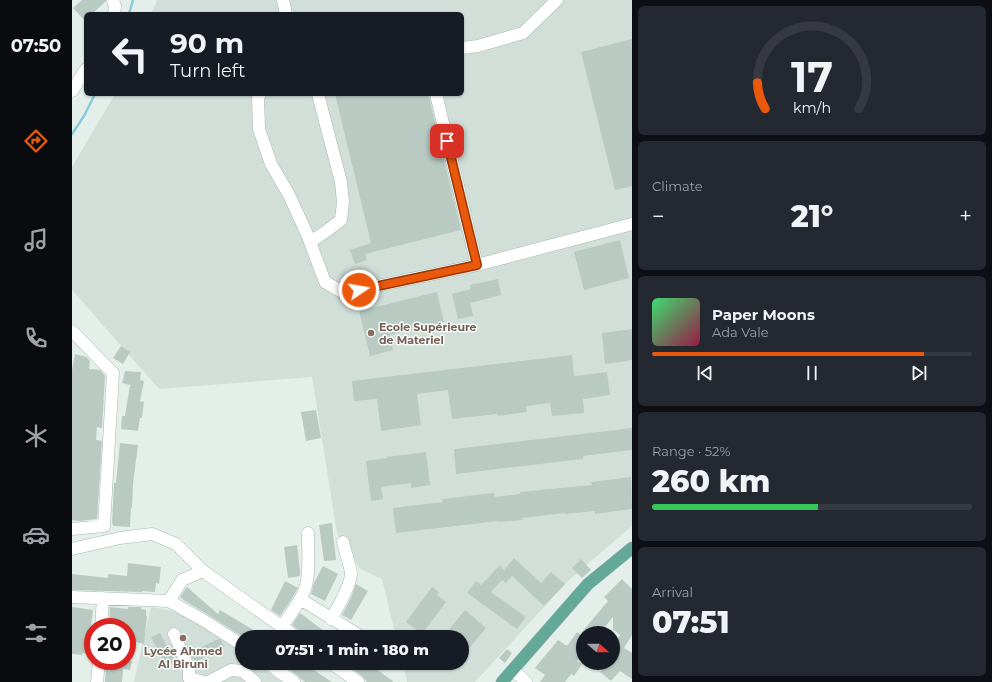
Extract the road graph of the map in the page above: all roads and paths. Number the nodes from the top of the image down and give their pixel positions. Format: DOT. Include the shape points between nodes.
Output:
graph roads {
  1 [pos="113,0"];
  2 [pos="283,0"];
  3 [pos="557,0"];
  4 [pos="114,12"];
  5 [pos="286,12"];
  6 [pos="464,48"];
  7 [pos="84,72"];
  8 [pos="72,91"];
  9 [pos="259,96"];
  10 [pos="319,96"];
  11 [pos="436,96"];
  12 [pos="632,224"];
  13 [pos="310,242"];
  14 [pos="477,265"];
  15 [pos="72,331"];
  16 [pos="72,529"];
  17 [pos="308,533"];
  18 [pos="344,542"];
  19 [pos="72,549"];
  20 [pos="631,551"];
  21 [pos="203,571"];
  22 [pos="72,597"];
  23 [pos="103,598"];
  24 [pos="300,599"];
  25 [pos="168,601"];
  26 [pos="102,618"];
  27 [pos="331,619"];
  28 [pos="282,627"];
  29 [pos="286,630"];
  30 [pos="350,630"];
  31 [pos="174,634"];
  32 [pos="235,641"];
  33 [pos="98,670"];
  34 [pos="277,670"];
  35 [pos="342,670"];
  36 [pos="513,670"];
  37 [pos="97,682"];
  38 [pos="204,682"];
  39 [pos="208,682"];
  40 [pos="255,682"];
  41 [pos="294,682"];
  42 [pos="358,682"];
  43 [pos="502,682"];
  44 [pos="526,682"];
  1 -- 4 [label="street"];
  2 -- 5 [label="street"];
  3 -- 6 [label="street" via="523,33"];
  7 -- 8 [label="street"];
  9 -- 13 [label="street" via="260,129 271,164 289,195"];
  10 -- 13 [label="street" via="341,182 343,202 341,220"];
  11 -- 14 [label="street"];
  12 -- 14 [label="street"];
  13 -- 14 [label="street" via="325,282 344,293"];
  15 -- 16 [label="street" via="113,373 104,526"];
  17 -- 24 [label="street" via="308,576"];
  18 -- 27 [label="street" via="351,573 348,585"];
  19 -- 21 [label="street" via="152,534 176,544"];
  20 -- 36 [label="main road" via="588,584"];
  21 -- 25 [label="street" via="182,580"];
  21 -- 28 [label="street"];
  22 -- 23 [label="street"];
  23 -- 25 [label="street"];
  23 -- 26 [label="street"];
  24 -- 27 [label="street"];
  24 -- 28 [label="street"];
  25 -- 32 [label="street"];
  27 -- 30 [label="street"];
  28 -- 29 [label="street"];
  31 -- 38 [label="street" via="189,668 189,678"];
  33 -- 37 [label="street"];
  34 -- 41 [label="street"];
  35 -- 42 [label="street"];
  36 -- 43 [label="main road"];
  36 -- 44 [label="street"];
  39 -- 40 [label="street" via="231,670 243,671"];
}
